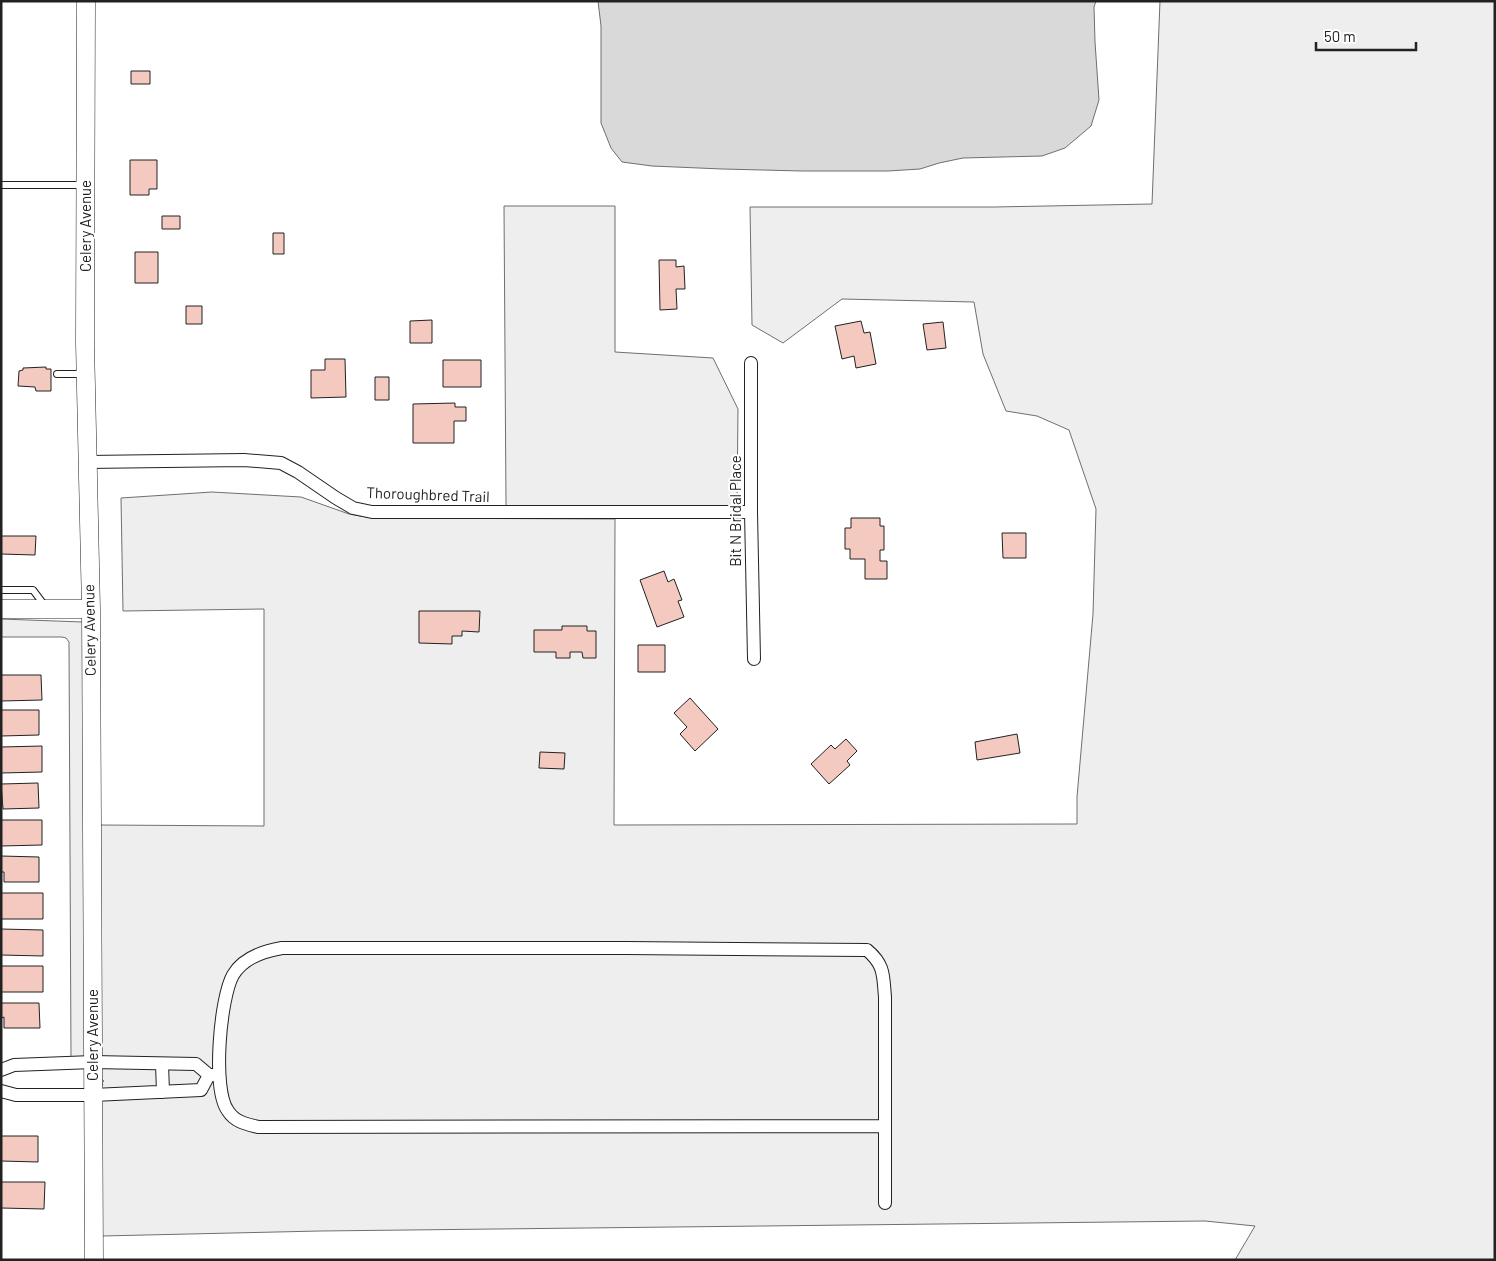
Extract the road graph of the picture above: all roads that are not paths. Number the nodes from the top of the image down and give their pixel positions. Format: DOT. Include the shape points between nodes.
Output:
graph roads {
  1 [pos="86,1"];
  2 [pos="86,185"];
  3 [pos="1,186"];
  4 [pos="751,363"];
  5 [pos="57,374"];
  6 [pos="86,374"];
  7 [pos="87,462"];
  8 [pos="751,512"];
  9 [pos="1,590"];
  10 [pos="1,609"];
  11 [pos="48,609"];
  12 [pos="91,609"];
  13 [pos="754,659"];
  14 [pos="93,1062"];
  15 [pos="162,1064"];
  16 [pos="1,1070"];
  17 [pos="214,1075"];
  18 [pos="1,1091"];
  19 [pos="163,1092"];
  20 [pos="93,1095"];
  21 [pos="885,1126"];
  22 [pos="885,1203"];
  23 [pos="94,1260"];
  1 -- 2 [label="main road, Celery Avenue"];
  2 -- 3 [label="lane"];
  2 -- 6 [label="main road, Celery Avenue"];
  4 -- 8 [label="street, Bit N Bridal Place"];
  5 -- 6 [label="lane"];
  6 -- 7 [label="main road, Celery Avenue"];
  7 -- 8 [label="street, Thoroughbred Trail" via="244,460 281,463 347,505 372,512"];
  7 -- 12 [label="main road, Celery Avenue"];
  8 -- 13 [label="street, Bit N Bridal Place"];
  9 -- 11 [label="lane" via="33,590"];
  10 -- 11 [label="main road"];
  11 -- 12 [label="main road"];
  12 -- 14 [label="main road, Celery Avenue"];
  14 -- 15 [label="street"];
  14 -- 16 [label="street" via="14,1065"];
  14 -- 20 [label="main road, Celery Avenue"];
  15 -- 17 [label="street" via="196,1064"];
  15 -- 19 [label="street"];
  17 -- 19 [label="street" via="201,1090"];
  17 -- 21 [label="street" via="227,1111 238,1121 258,1127"];
  17 -- 21 [label="street" via="223,1006 233,975 245,962 263,952 282,948 867,950 877,959 883,972 886,997"];
  18 -- 20 [label="street" via="16,1095"];
  19 -- 20 [label="street"];
  20 -- 23 [label="main road, Celery Avenue"];
  21 -- 22 [label="street"];
}
